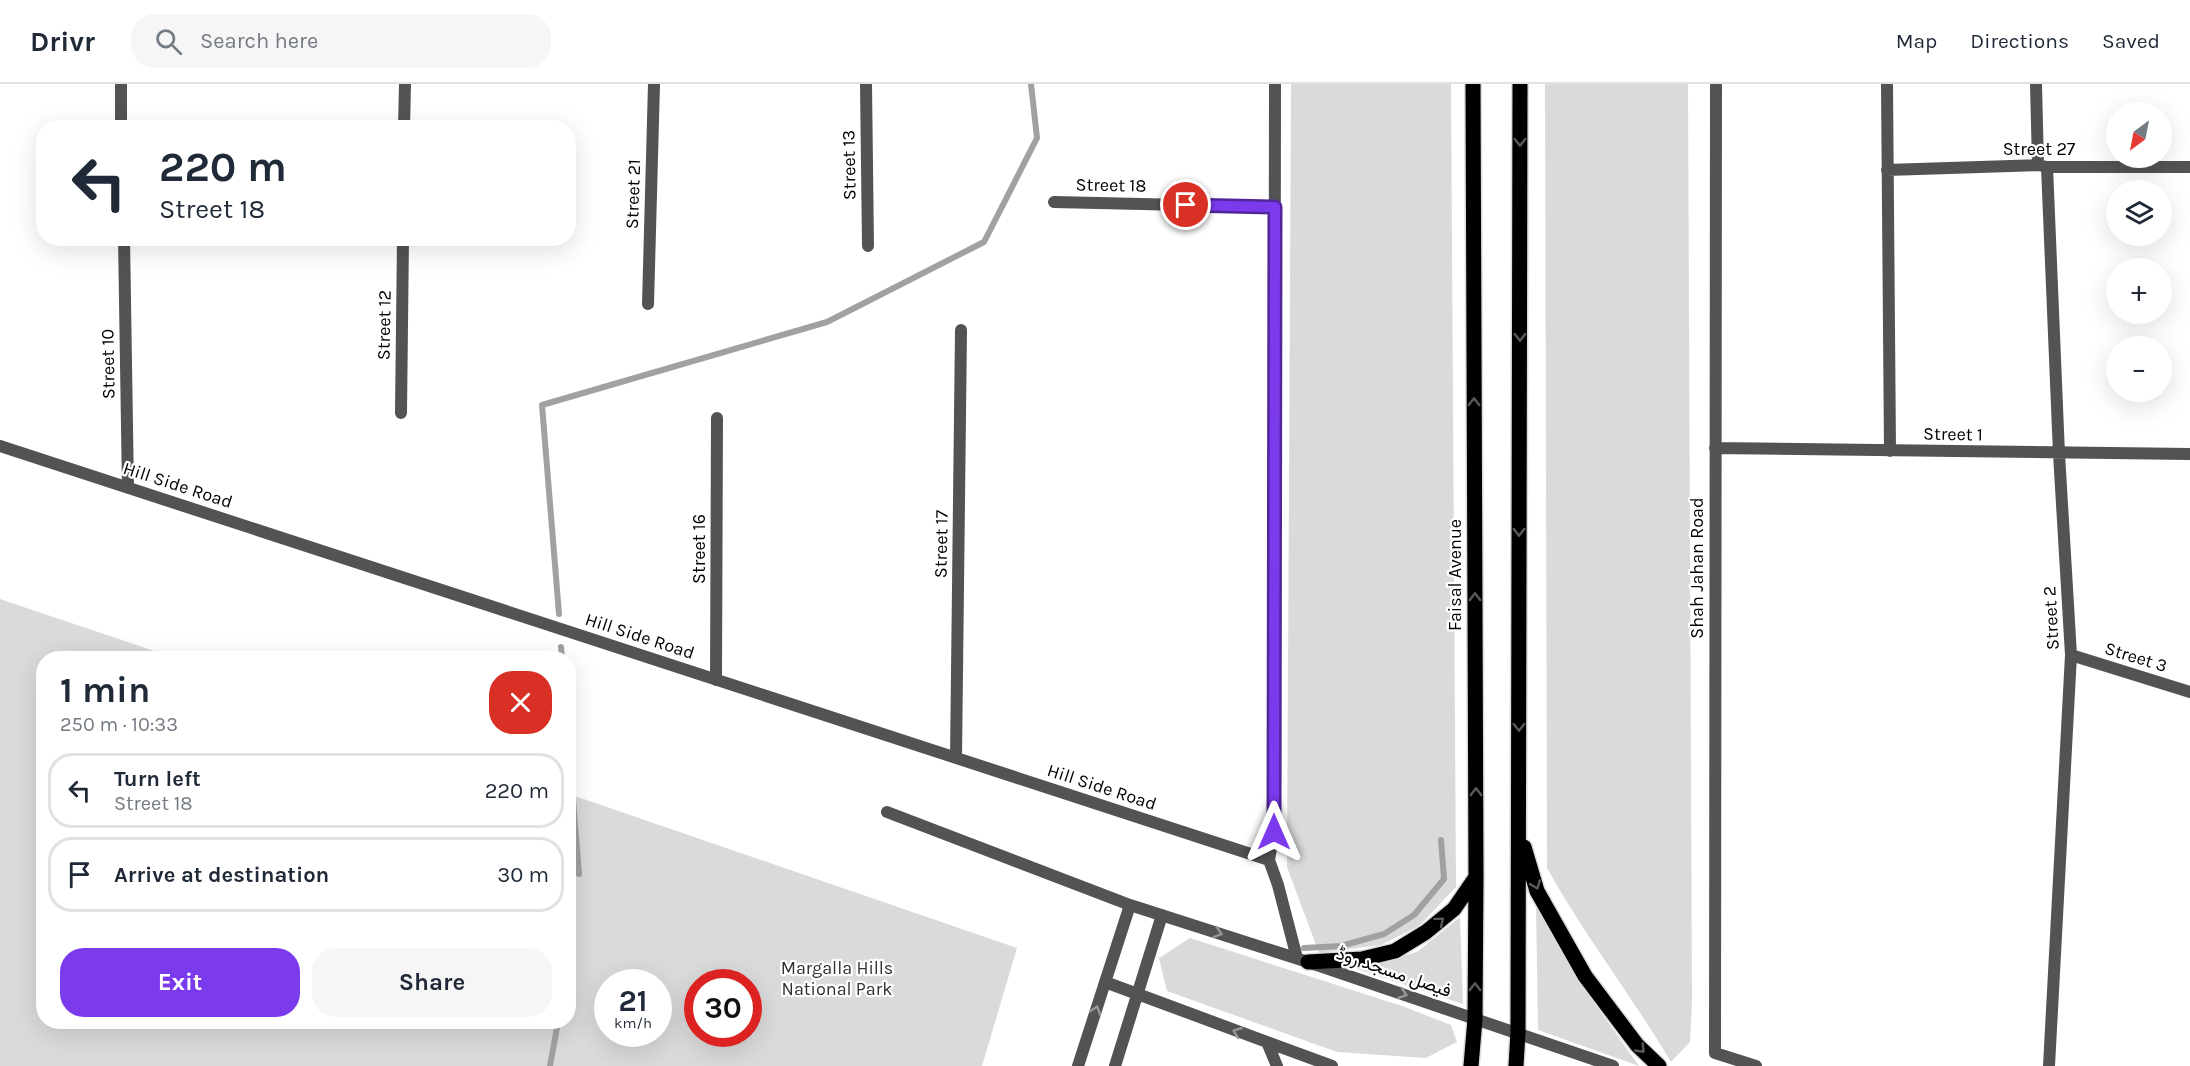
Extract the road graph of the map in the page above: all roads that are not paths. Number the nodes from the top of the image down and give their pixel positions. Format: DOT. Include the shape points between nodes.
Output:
graph roads {
  1 [pos="121,84"];
  2 [pos="405,84"];
  3 [pos="654,84"];
  4 [pos="866,84"];
  5 [pos="1275,84"];
  6 [pos="1473,84"];
  7 [pos="1520,84"];
  8 [pos="1716,84"];
  9 [pos="1887,84"];
  10 [pos="2036,84"];
  11 [pos="122,120"];
  12 [pos="404,120"];
  13 [pos="2042,166"];
  14 [pos="2190,167"];
  15 [pos="1887,170"];
  16 [pos="1054,202"];
  17 [pos="1275,207"];
  18 [pos="124,246"];
  19 [pos="403,246"];
  20 [pos="868,246"];
  21 [pos="648,304"];
  22 [pos="961,330"];
  23 [pos="402,413"];
  24 [pos="717,418"];
  25 [pos="0,446"];
  26 [pos="1715,448"];
  27 [pos="1890,450"];
  28 [pos="2059,454"];
  29 [pos="2190,454"];
  30 [pos="128,488"];
  31 [pos="2071,655"];
  32 [pos="716,680"];
  33 [pos="2190,692"];
  34 [pos="956,758"];
  35 [pos="887,812"];
  36 [pos="1519,830"];
  37 [pos="1269,860"];
  38 [pos="1476,877"];
  39 [pos="1130,905"];
  40 [pos="1162,915"];
  41 [pos="1302,960"];
  42 [pos="1106,982"];
  43 [pos="1137,995"];
  44 [pos="1475,1019"];
  45 [pos="1518,1032"];
  46 [pos="1267,1042"];
  47 [pos="1078,1066"];
  48 [pos="1115,1066"];
  49 [pos="1277,1066"];
  50 [pos="1332,1066"];
  51 [pos="1471,1066"];
  52 [pos="1516,1066"];
  53 [pos="1614,1066"];
  54 [pos="1659,1066"];
  55 [pos="1756,1066"];
  56 [pos="2049,1066"];
  1 -- 11 [label="street"];
  2 -- 12 [label="street"];
  3 -- 21 [label="street, Street 21"];
  4 -- 20 [label="street, Street 13"];
  5 -- 17 [label="street"];
  38 -- 6 [label="main road, Faisal Avenue, one-way"];
  7 -- 36 [label="main road, one-way"];
  8 -- 26 [label="street, Shah Jahan Road"];
  9 -- 15 [label="street"];
  10 -- 13 [label="street, Street 2"];
  13 -- 14 [label="street, Street 27"];
  13 -- 15 [label="street, Street 27"];
  13 -- 28 [label="street, Street 2"];
  15 -- 27 [label="street"];
  16 -- 17 [label="street, Street 18"];
  17 -- 37 [label="street" via="1274,832"];
  18 -- 30 [label="street, Street 10"];
  19 -- 23 [label="street, Street 12"];
  22 -- 34 [label="street, Street 17"];
  24 -- 32 [label="street, Street 16"];
  25 -- 30 [label="street, Hill Side Road"];
  26 -- 27 [label="street, Street 1"];
  26 -- 55 [label="street, Shah Jahan Road" via="1715,1053"];
  27 -- 28 [label="street, Street 1"];
  28 -- 29 [label="street, Street 1"];
  28 -- 31 [label="street, Street 2"];
  30 -- 32 [label="street, Hill Side Road"];
  31 -- 33 [label="street, Street 3"];
  31 -- 56 [label="street, Street 2"];
  32 -- 34 [label="street, Hill Side Road"];
  34 -- 37 [label="street, Hill Side Road"];
  35 -- 39 [label="street, فیصل مسجد روڈ"];
  36 -- 45 [label="main road"];
  36 -- 54 [label="main road, one-way" via="1537,891 1585,976 1637,1045"];
  37 -- 41 [label="street"];
  41 -- 38 [label="main road, one-way" via="1362,959 1395,951 1454,909"];
  44 -- 38 [label="main road, Faisal Avenue, one-way"];
  39 -- 40 [label="street, فیصل مسجد روڈ"];
  39 -- 42 [label="street"];
  40 -- 41 [label="street, فیصل مسجد روڈ, one-way"];
  40 -- 43 [label="street"];
  41 -- 44 [label="street, فیصل مسجد روڈ, one-way"];
  42 -- 43 [label="street"];
  47 -- 42 [label="street, one-way"];
  46 -- 43 [label="street, one-way"];
  43 -- 48 [label="street"];
  44 -- 45 [label="street, فیصل مسجد روڈ"];
  44 -- 51 [label="main road, Faisal Avenue"];
  45 -- 52 [label="main road"];
  45 -- 53 [label="street, فیصل مسجد روڈ"];
  46 -- 49 [label="street"];
  46 -- 50 [label="street"];
}
